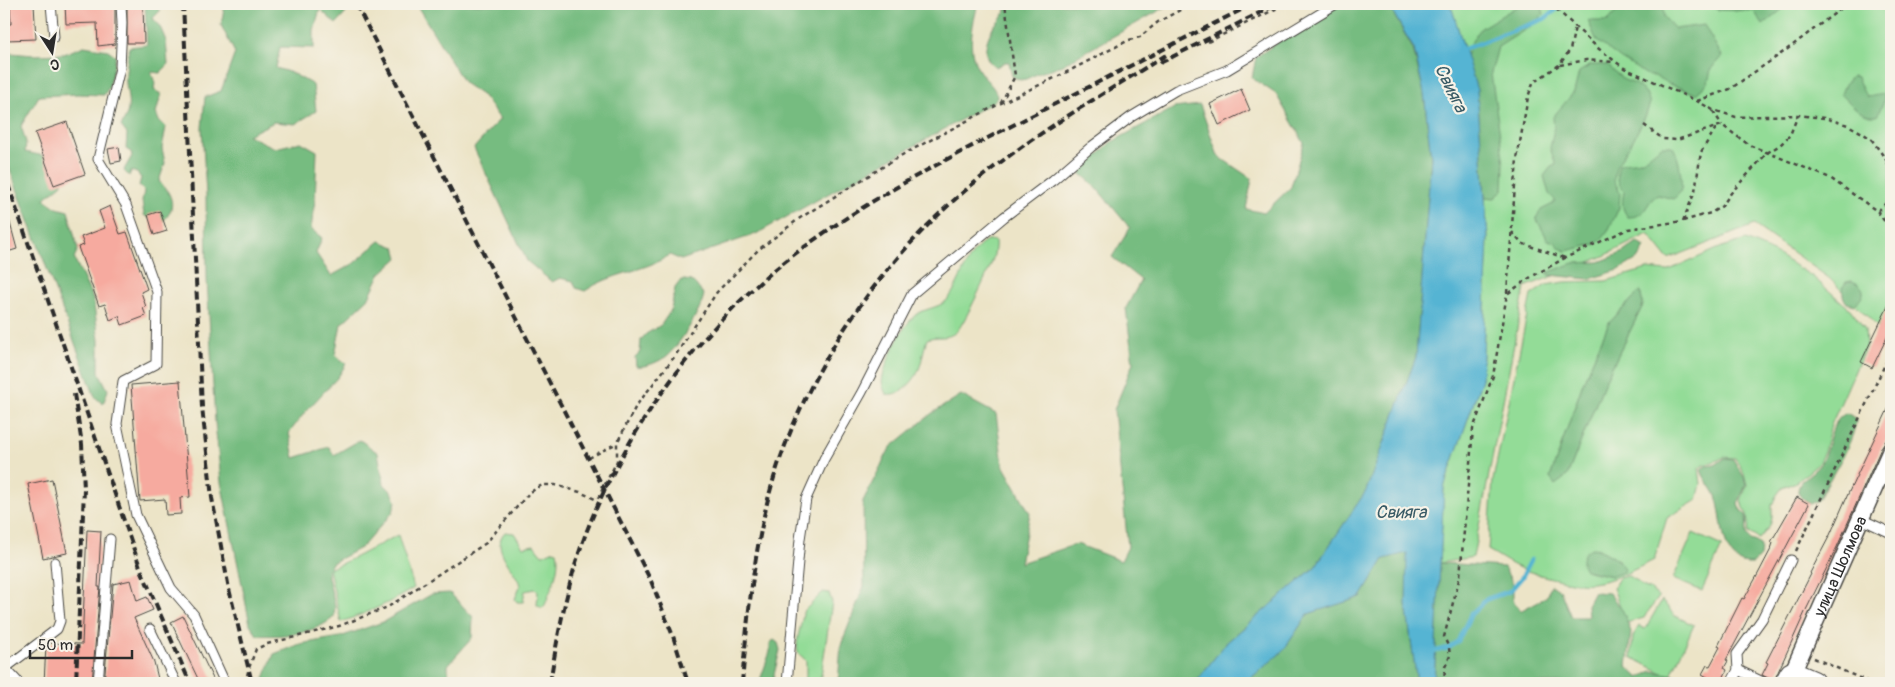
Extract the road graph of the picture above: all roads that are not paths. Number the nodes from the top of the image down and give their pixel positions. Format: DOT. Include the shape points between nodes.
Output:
graph roads {
  1 [pos="51,4"];
  2 [pos="121,4"];
  3 [pos="1336,4"];
  4 [pos="54,37"];
  5 [pos="1891,450"];
  6 [pos="1861,519"];
  7 [pos="1891,533"];
  8 [pos="110,539"];
  9 [pos="1791,560"];
  10 [pos="56,562"];
  11 [pos="150,629"];
  12 [pos="4,668"];
  13 [pos="1738,670"];
  14 [pos="1793,670"];
  15 [pos="20,683"];
  16 [pos="98,683"];
  17 [pos="176,683"];
  18 [pos="225,683"];
  19 [pos="787,683"];
  20 [pos="1731,683"];
  21 [pos="1765,683"];
  22 [pos="1813,683"];
  1 -- 4 [label="lane"];
  2 -- 18 [label="lane" via="120,68 98,159 126,205 157,292 156,364 123,380 117,424 136,515 171,588 194,615"];
  3 -- 19 [label="lane" via="1227,70 1176,90 1131,117 912,294 806,499"];
  5 -- 6 [label="street, улица Шолмова"];
  6 -- 7 [label="lane"];
  6 -- 14 [label="street, улица Шолмова"];
  8 -- 16 [label="lane"];
  9 -- 13 [label="lane" via="1762,619 1737,654"];
  10 -- 12 [label="lane" via="60,621 57,629"];
  11 -- 17 [label="lane"];
  12 -- 15 [label="lane"];
  13 -- 20 [label="lane"];
  13 -- 21 [label="lane"];
  14 -- 22 [label="street"];
}
